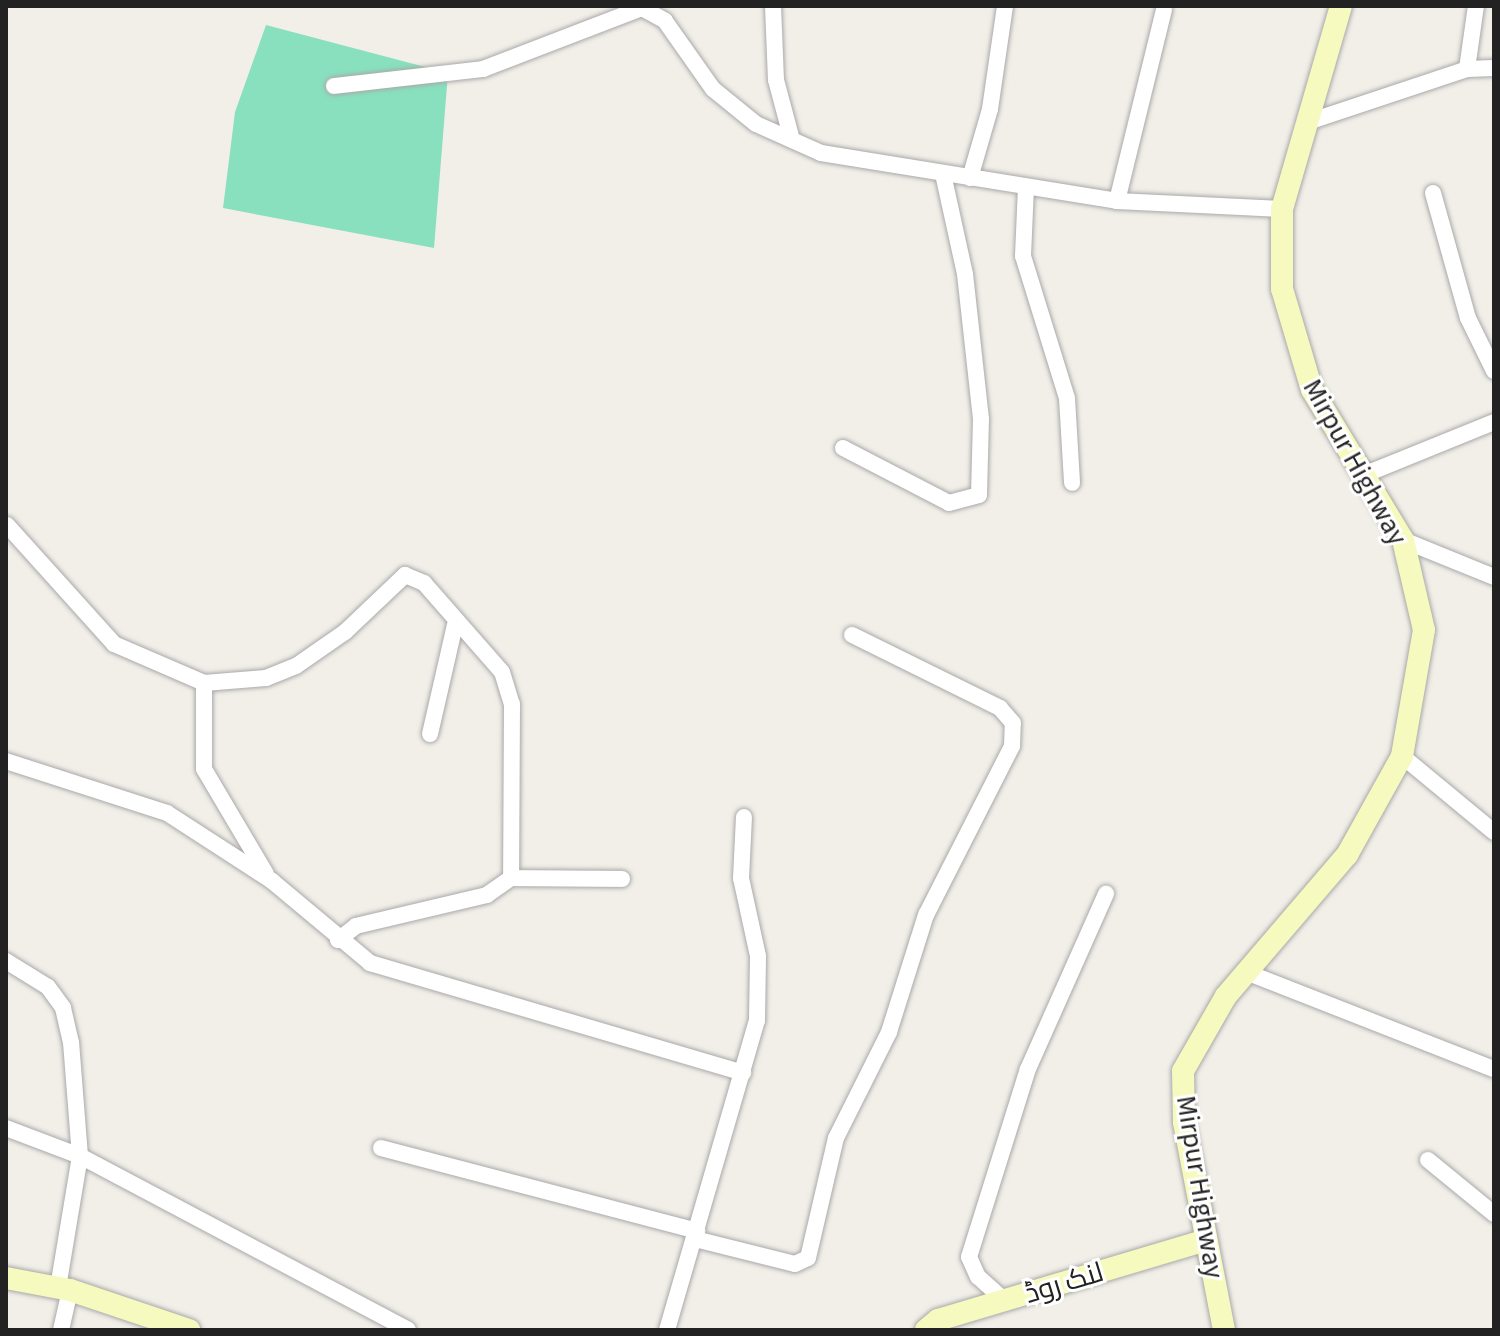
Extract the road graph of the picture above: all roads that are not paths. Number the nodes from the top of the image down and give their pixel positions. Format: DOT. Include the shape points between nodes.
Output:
graph roads {
  1 [pos="773,6"];
  2 [pos="1005,6"];
  3 [pos="1341,6"];
  4 [pos="1476,6"];
  5 [pos="1164,10"];
  6 [pos="1494,68"];
  7 [pos="1467,69"];
  8 [pos="334,86"];
  9 [pos="1305,123"];
  10 [pos="792,140"];
  11 [pos="943,174"];
  12 [pos="970,178"];
  13 [pos="1026,187"];
  14 [pos="1433,193"];
  15 [pos="1117,201"];
  16 [pos="1282,209"];
  17 [pos="1494,371"];
  18 [pos="1494,422"];
  19 [pos="843,448"];
  20 [pos="1361,476"];
  21 [pos="1072,483"];
  22 [pos="7,525"];
  23 [pos="1403,540"];
  24 [pos="1494,577"];
  25 [pos="455,625"];
  26 [pos="852,635"];
  27 [pos="204,683"];
  28 [pos="430,734"];
  29 [pos="1402,756"];
  30 [pos="6,761"];
  31 [pos="744,817"];
  32 [pos="1494,832"];
  33 [pos="511,878"];
  34 [pos="622,879"];
  35 [pos="272,881"];
  36 [pos="1106,894"];
  37 [pos="338,940"];
  38 [pos="6,961"];
  39 [pos="1246,972"];
  40 [pos="1494,1069"];
  41 [pos="743,1073"];
  42 [pos="6,1128"];
  43 [pos="381,1148"];
  44 [pos="80,1156"];
  45 [pos="1428,1160"];
  46 [pos="1494,1214"];
  47 [pos="696,1235"];
  48 [pos="1206,1240"];
  49 [pos="6,1278"];
  50 [pos="64,1288"];
  51 [pos="1005,1301"];
  52 [pos="61,1330"];
  53 [pos="189,1330"];
  54 [pos="408,1330"];
  55 [pos="667,1330"];
  56 [pos="926,1330"];
  57 [pos="1224,1330"];
  1 -- 10 [label="street" via="776,80"];
  2 -- 12 [label="street" via="993,96"];
  3 -- 9 [label="main road, Mirpur Highway"];
  4 -- 7 [label="street"];
  5 -- 15 [label="street"];
  6 -- 7 [label="street"];
  7 -- 9 [label="street"];
  8 -- 10 [label="street" via="483,69 642,8 665,21 713,89 756,124"];
  9 -- 16 [label="main road, Mirpur Highway"];
  10 -- 11 [label="street" via="821,153"];
  11 -- 12 [label="street"];
  11 -- 19 [label="street" via="965,274 981,419 979,495 949,503"];
  12 -- 13 [label="street"];
  13 -- 15 [label="street"];
  13 -- 21 [label="street" via="1023,256 1067,398"];
  14 -- 17 [label="street" via="1468,318"];
  15 -- 16 [label="street"];
  16 -- 20 [label="main road, Mirpur Highway" via="1289,331 1312,390"];
  18 -- 20 [label="street"];
  20 -- 23 [label="main road, Mirpur Highway"];
  22 -- 27 [label="street" via="114,644"];
  23 -- 24 [label="street"];
  23 -- 29 [label="main road, Mirpur Highway" via="1424,630"];
  25 -- 27 [label="street" via="424,583 405,575 345,632 296,666 266,678"];
  25 -- 28 [label="street"];
  25 -- 33 [label="street" via="467,629 511,690"];
  26 -- 47 [label="street" via="1000,708 1013,723 1012,746 926,915 889,1032 836,1138 808,1258 795,1264"];
  27 -- 35 [label="street" via="204,769"];
  29 -- 32 [label="street"];
  29 -- 39 [label="main road, Mirpur Highway" via="1347,855"];
  30 -- 35 [label="street" via="167,813"];
  31 -- 41 [label="street" via="741,878 761,981"];
  33 -- 34 [label="street"];
  33 -- 37 [label="street" via="487,895 356,926"];
  35 -- 37 [label="street"];
  36 -- 51 [label="street" via="1028,1069 969,1257 978,1277"];
  37 -- 41 [label="street" via="399,974"];
  38 -- 44 [label="street" via="48,987 63,1008"];
  39 -- 40 [label="street"];
  39 -- 48 [label="main road, Mirpur Highway" via="1183,1071 1184,1122"];
  41 -- 47 [label="street"];
  42 -- 44 [label="street"];
  43 -- 47 [label="street"];
  44 -- 50 [label="street"];
  44 -- 54 [label="street"];
  45 -- 46 [label="street"];
  47 -- 55 [label="street"];
  48 -- 51 [label="main road, لنک روڈ"];
  48 -- 57 [label="main road, Mirpur Highway"];
  49 -- 50 [label="main road"];
  50 -- 52 [label="street"];
  50 -- 53 [label="main road"];
  51 -- 56 [label="main road, لنک روڈ"];
}
